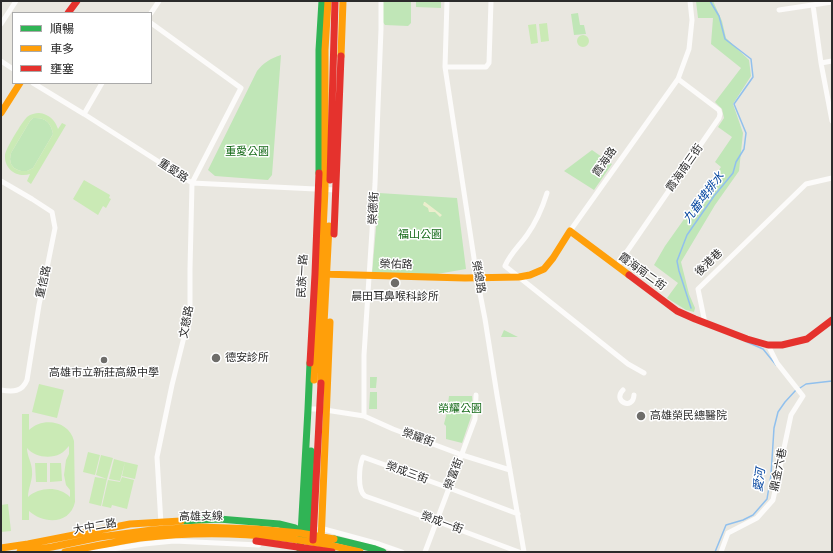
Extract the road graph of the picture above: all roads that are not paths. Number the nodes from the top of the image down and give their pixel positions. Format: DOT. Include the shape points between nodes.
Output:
graph roads {
  1 [pos="16,1"];
  2 [pos="77,1"];
  3 [pos="159,1"];
  4 [pos="322,1"];
  5 [pos="328,1"];
  6 [pos="335,1"];
  7 [pos="343,1"];
  8 [pos="381,1"];
  9 [pos="447,1"];
  10 [pos="491,1"];
  11 [pos="690,1"];
  12 [pos="832,2"];
  13 [pos="813,5"];
  14 [pos="780,10"];
  15 [pos="69,12"];
  16 [pos="152,12"];
  17 [pos="1,24"];
  18 [pos="152,25"];
  19 [pos="1,61"];
  20 [pos="832,61"];
  21 [pos="821,63"];
  22 [pos="12,68"];
  23 [pos="445,68"];
  24 [pos="678,79"];
  25 [pos="19,84"];
  26 [pos="35,84"];
  27 [pos="101,84"];
  28 [pos="1,113"];
  29 [pos="84,114"];
  30 [pos="832,121"];
  31 [pos="832,178"];
  32 [pos="1,181"];
  33 [pos="192,183"];
  34 [pos="327,189"];
  35 [pos="547,193"];
  36 [pos="570,232"];
  37 [pos="617,266"];
  38 [pos="324,274"];
  39 [pos="369,276"];
  40 [pos="519,277"];
  41 [pos="478,278"];
  42 [pos="832,320"];
  43 [pos="705,323"];
  44 [pos="768,345"];
  45 [pos="644,373"];
  46 [pos="1,390"];
  47 [pos="623,390"];
  48 [pos="476,395"];
  49 [pos="634,395"];
  50 [pos="316,409"];
  51 [pos="364,416"];
  52 [pos="462,455"];
  53 [pos="510,470"];
  54 [pos="449,488"];
  55 [pos="365,496"];
  56 [pos="518,514"];
  57 [pos="161,519"];
  58 [pos="190,520"];
  59 [pos="436,521"];
  60 [pos="161,525"];
  61 [pos="311,526"];
  62 [pos="203,534"];
  63 [pos="320,536"];
  64 [pos="349,536"];
  65 [pos="162,542"];
  66 [pos="1,547"];
  67 [pos="20,552"];
  68 [pos="65,552"];
  69 [pos="93,552"];
  70 [pos="306,552"];
  71 [pos="320,552"];
  72 [pos="333,552"];
  73 [pos="360,552"];
  74 [pos="383,552"];
  75 [pos="402,552"];
  76 [pos="425,552"];
  77 [pos="519,552"];
  78 [pos="524,552"];
  79 [pos="721,552"];
  1 -- 17 [label="street"];
  2 -- 15 [label="main road"];
  3 -- 16 [label="street"];
  4 -- 34 [label="main road, 民族一路" via="319,50"];
  5 -- 34 [label="main road, 民族一路" via="325,50"];
  6 -- 34 [label="main road, 民族一路"];
  7 -- 34 [label="main road, 民族一路"];
  8 -- 39 [label="street, 榮德街"];
  9 -- 23 [label="street, 榮總路"];
  10 -- 23 [label="street" via="489,63 486,67"];
  11 -- 24 [label="street, 霞海路" via="692,20 689,49"];
  12 -- 13 [label="street"];
  13 -- 14 [label="street"];
  13 -- 21 [label="street"];
  18 -- 33 [label="street, 文慈路" via="241,88"];
  19 -- 22 [label="street"];
  20 -- 21 [label="street"];
  21 -- 30 [label="street"];
  23 -- 41 [label="street, 榮總路"];
  24 -- 36 [label="street, 霞海路"];
  24 -- 37 [label="street, 霞海南三街" via="719,110 719,118"];
  25 -- 28 [label="main road"];
  26 -- 29 [label="street, 重愛路"];
  27 -- 29 [label="street"];
  29 -- 33 [label="street, 重愛路"];
  31 -- 43 [label="street, 後港巷" via="806,184 698,289"];
  32 -- 46 [label="street, 重信路" via="52,212 55,228 38,305 27,380 21,389"];
  33 -- 34 [label="street, 重愛路"];
  33 -- 57 [label="street, 文慈路" via="190,313 157,457"];
  34 -- 38 [label="main road, 民族一路"];
  34 -- 38 [label="main road, 民族一路"];
  35 -- 40 [label="street" via="540,215 505,266"];
  36 -- 37 [label="main road, 霞海南二街"];
  36 -- 40 [label="main road, 霞海路" via="544,269"];
  37 -- 43 [label="main road, 霞海南二街" via="677,311"];
  38 -- 39 [label="main road, 榮佑路"];
  38 -- 50 [label="main road, 民族一路"];
  38 -- 50 [label="main road, 民族一路"];
  39 -- 41 [label="main road, 榮佑路"];
  39 -- 51 [label="street, 榮德街" via="364,355"];
  40 -- 41 [label="main road, 霞海路"];
  40 -- 45 [label="street" via="628,364"];
  41 -- 53 [label="street, 榮總路"];
  42 -- 44 [label="main road" via="807,339 782,346"];
  43 -- 44 [label="main road"];
  44 -- 79 [label="street, 鼎金六巷" via="777,363 803,396 791,415 773,500 757,518 728,533"];
  47 -- 49 [label="street" via="620,396 624,403 632,402"];
  48 -- 52 [label="street, 榮富街" via="475,419"];
  50 -- 51 [label="street, 榮耀街"];
  50 -- 61 [label="main road, 民族一路"];
  50 -- 61 [label="main road, 民族一路"];
  51 -- 52 [label="street, 榮耀街"];
  52 -- 53 [label="street, 榮耀街"];
  52 -- 54 [label="street, 榮富街"];
  53 -- 56 [label="street, 榮總路"];
  54 -- 55 [label="street, 榮成三街" via="363,457 360,485"];
  54 -- 56 [label="street, 榮成三街"];
  54 -- 59 [label="street, 榮富街"];
  55 -- 59 [label="street, 榮成一街"];
  56 -- 78 [label="street, 榮總路"];
  57 -- 58 [label="street, 大中二路"];
  57 -- 60 [label="street, 文慈路"];
  57 -- 66 [label="street, 大中二路" via="111,524"];
  58 -- 60 [label="street, 大中二路"];
  58 -- 61 [label="street, 大中二路" via="253,520"];
  59 -- 76 [label="street, 榮富街"];
  59 -- 77 [label="street, 榮成一街"];
  60 -- 65 [label="street, 文慈路"];
  60 -- 66 [label="street, 大中二路"];
  61 -- 64 [label="street, 大中二路"];
  61 -- 70 [label="main road, 民族一路"];
  61 -- 71 [label="main road, 民族一路"];
  62 -- 68 [label="main road, 高雄支線" via="152,537"];
  62 -- 72 [label="main road"];
  62 -- 73 [label="main road, 高雄支線" via="292,538"];
  63 -- 66 [label="main road" via="279,524 219,519 130,524"];
  63 -- 67 [label="main road, 高雄支線" via="256,529 200,527 100,537"];
  63 -- 74 [label="main road, 高雄支線"];
  64 -- 72 [label="street" via="335,539"];
  64 -- 75 [label="street, 大中二路"];
  65 -- 69 [label="street"];
  65 -- 70 [label="street" via="174,540 228,543"];
}
